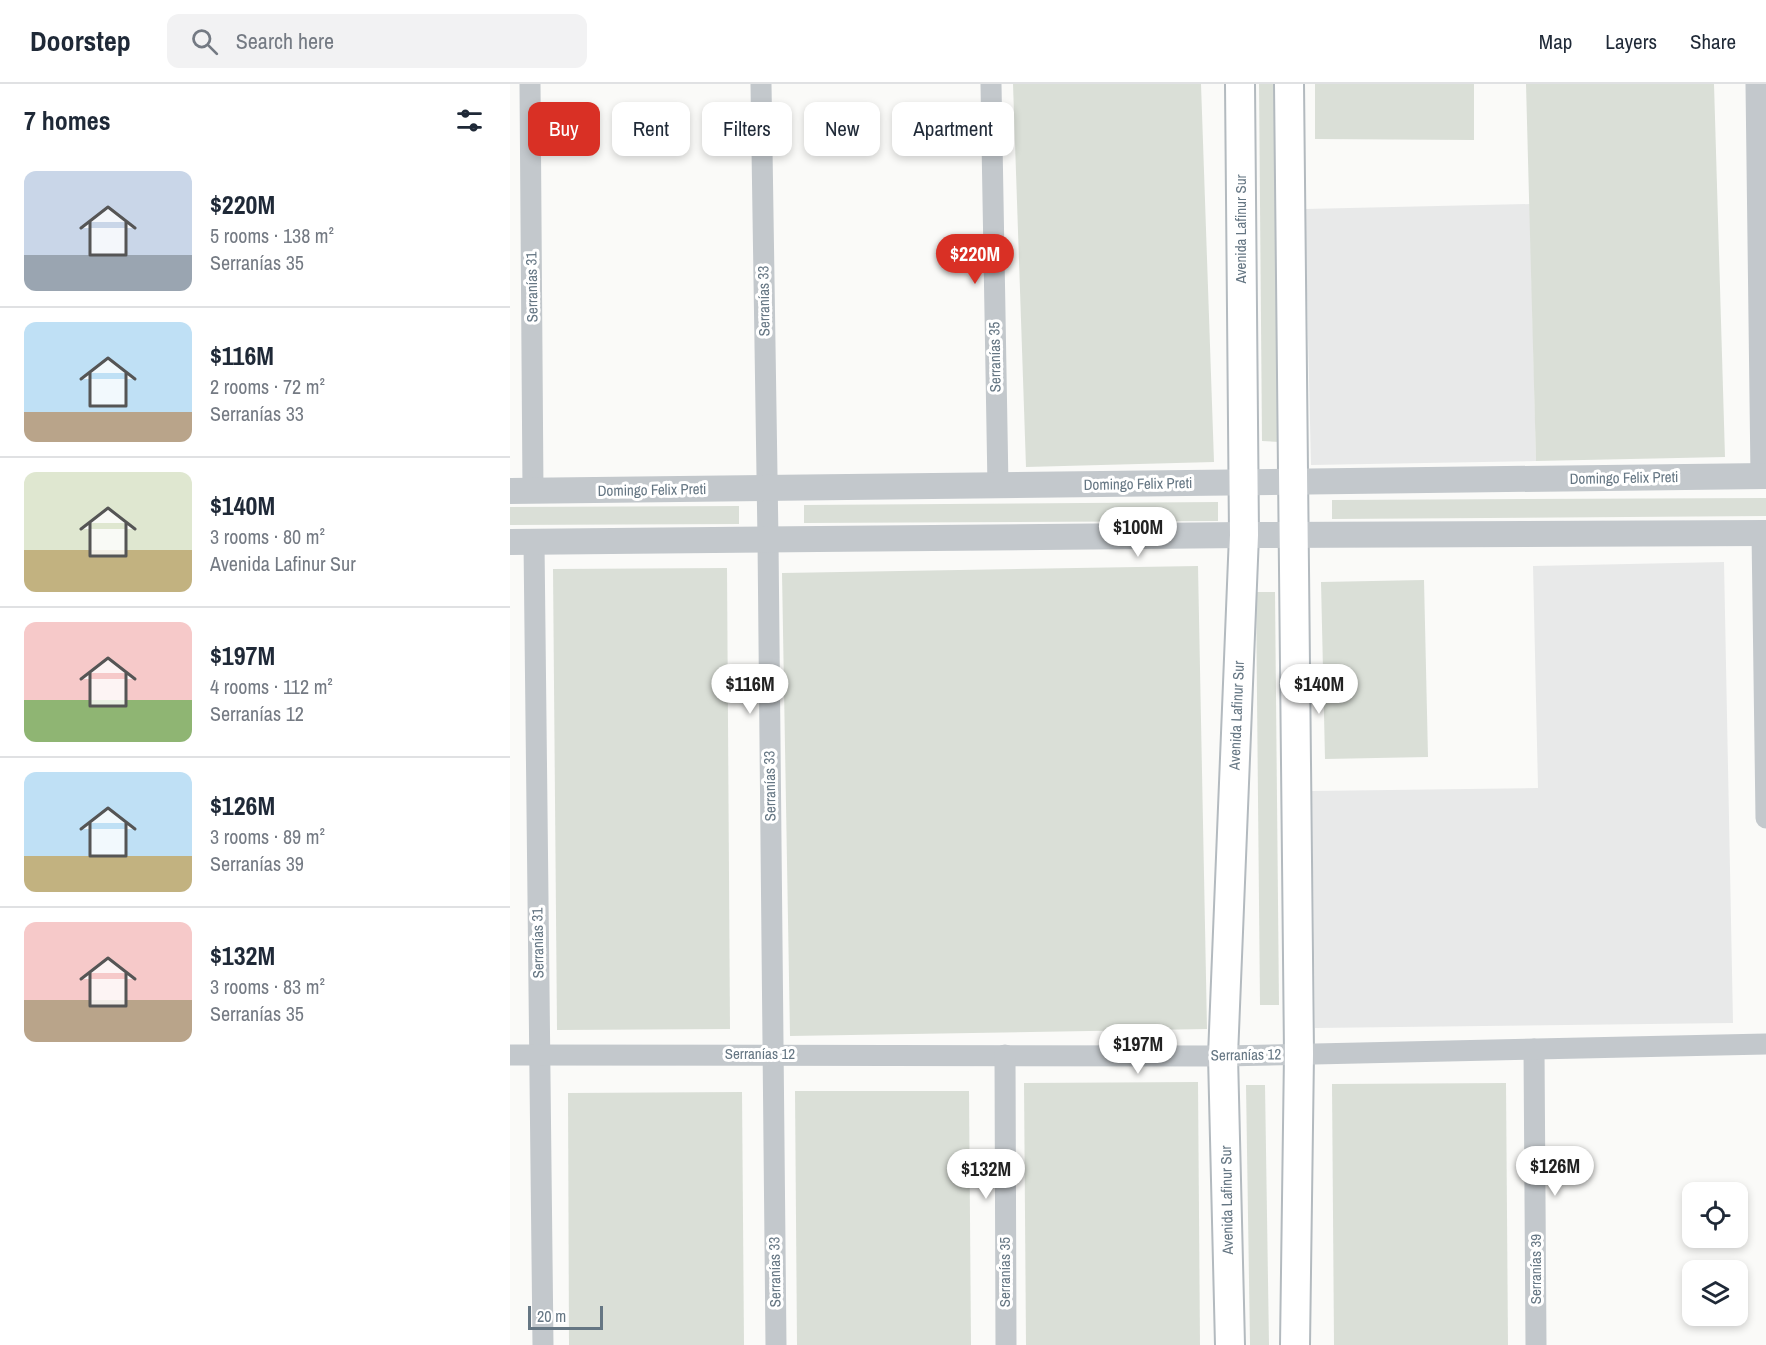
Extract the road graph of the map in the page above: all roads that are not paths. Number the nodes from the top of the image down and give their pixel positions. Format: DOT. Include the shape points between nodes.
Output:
graph roads {
  1 [pos="530,84"];
  2 [pos="762,84"];
  3 [pos="991,84"];
  4 [pos="1239,84"];
  5 [pos="1289,84"];
  6 [pos="1756,84"];
  7 [pos="1763,476"];
  8 [pos="1243,483"];
  9 [pos="1293,483"];
  10 [pos="998,486"];
  11 [pos="766,488"];
  12 [pos="522,491"];
  13 [pos="1764,533"];
  14 [pos="1244,535"];
  15 [pos="1294,535"];
  16 [pos="768,540"];
  17 [pos="522,542"];
  18 [pos="1766,818"];
  19 [pos="1766,1044"];
  20 [pos="1534,1049"];
  21 [pos="539,1054"];
  22 [pos="773,1054"];
  23 [pos="1299,1054"];
  24 [pos="510,1055"];
  25 [pos="1005,1055"];
  26 [pos="1223,1056"];
  27 [pos="543,1345"];
  28 [pos="776,1345"];
  29 [pos="1006,1345"];
  30 [pos="1230,1345"];
  31 [pos="1295,1345"];
  32 [pos="1536,1345"];
  1 -- 12 [label="street, Serranías 31"];
  2 -- 11 [label="street, Serranías 33"];
  3 -- 10 [label="street, Serranías 35"];
  4 -- 8 [label="main road, Avenida Lafinur Sur"];
  5 -- 9 [label="main road"];
  6 -- 7 [label="street"];
  7 -- 9 [label="street, Domingo Felix Preti"];
  8 -- 9 [label="street, Domingo Felix Preti"];
  8 -- 10 [label="street, Domingo Felix Preti"];
  8 -- 14 [label="main road, Avenida Lafinur Sur"];
  9 -- 15 [label="main road"];
  10 -- 11 [label="street, Domingo Felix Preti"];
  11 -- 12 [label="street, Domingo Felix Preti"];
  11 -- 16 [label="street, Serranías 33"];
  13 -- 15 [label="street"];
  13 -- 18 [label="street"];
  14 -- 15 [label="street"];
  14 -- 16 [label="street"];
  14 -- 26 [label="main road, Avenida Lafinur Sur"];
  15 -- 23 [label="main road"];
  16 -- 17 [label="street"];
  16 -- 22 [label="street, Serranías 33"];
  17 -- 21 [label="street, Serranías 31"];
  19 -- 20 [label="street, Serranías 12"];
  20 -- 23 [label="street, Serranías 12"];
  20 -- 32 [label="street, Serranías 39"];
  21 -- 22 [label="street, Serranías 12"];
  21 -- 24 [label="street, Serranías 12"];
  21 -- 27 [label="street, Serranías 31"];
  22 -- 25 [label="street, Serranías 12"];
  22 -- 28 [label="street, Serranías 33"];
  23 -- 26 [label="street, Serranías 12"];
  23 -- 31 [label="main road"];
  25 -- 26 [label="street, Serranías 12"];
  25 -- 29 [label="street, Serranías 35"];
  26 -- 30 [label="main road, Avenida Lafinur Sur"];
}
